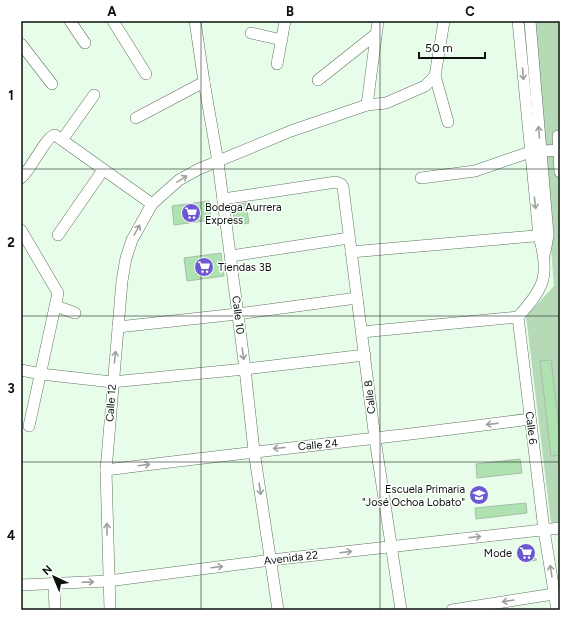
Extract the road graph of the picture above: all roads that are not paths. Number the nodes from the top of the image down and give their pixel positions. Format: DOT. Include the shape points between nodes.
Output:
graph roads {
  1 [pos="70,21"];
  2 [pos="113,21"];
  3 [pos="195,21"];
  4 [pos="285,21"];
  5 [pos="378,21"];
  6 [pos="444,21"];
  7 [pos="518,21"];
  8 [pos="530,21"];
  9 [pos="251,33"];
  10 [pos="376,34"];
  11 [pos="282,40"];
  12 [pos="85,43"];
  13 [pos="21,44"];
  14 [pos="277,64"];
  15 [pos="146,74"];
  16 [pos="435,76"];
  17 [pos="318,80"];
  18 [pos="204,82"];
  19 [pos="52,84"];
  20 [pos="94,95"];
  21 [pos="367,105"];
  22 [pos="136,118"];
  23 [pos="448,122"];
  24 [pos="560,136"];
  25 [pos="62,140"];
  26 [pos="559,150"];
  27 [pos="535,151"];
  28 [pos="218,162"];
  29 [pos="103,170"];
  30 [pos="560,172"];
  31 [pos="21,178"];
  32 [pos="421,178"];
  33 [pos="223,199"];
  34 [pos="152,204"];
  35 [pos="21,230"];
  36 [pos="58,235"];
  37 [pos="544,235"];
  38 [pos="349,238"];
  39 [pos="352,252"];
  40 [pos="231,256"];
  41 [pos="357,298"];
  42 [pos="56,306"];
  43 [pos="75,313"];
  44 [pos="237,314"];
  45 [pos="518,317"];
  46 [pos="118,327"];
  47 [pos="362,332"];
  48 [pos="365,355"];
  49 [pos="245,369"];
  50 [pos="21,370"];
  51 [pos="41,374"];
  52 [pos="112,382"];
  53 [pos="530,419"];
  54 [pos="29,426"];
  55 [pos="375,440"];
  56 [pos="254,451"];
  57 [pos="106,470"];
  58 [pos="560,528"];
  59 [pos="544,530"];
  60 [pos="392,546"];
  61 [pos="271,560"];
  62 [pos="108,581"];
  63 [pos="54,583"];
  64 [pos="21,585"];
  65 [pos="557,594"];
  66 [pos="55,610"];
  67 [pos="110,610"];
  68 [pos="278,610"];
  69 [pos="401,610"];
  70 [pos="452,610"];
  71 [pos="557,610"];
  1 -- 12 [label="street"];
  2 -- 15 [label="street"];
  3 -- 18 [label="street, Calle 10"];
  4 -- 11 [label="street"];
  5 -- 10 [label="street"];
  6 -- 16 [label="street"];
  7 -- 27 [label="street, one-way"];
  27 -- 8 [label="street, one-way"];
  9 -- 11 [label="street"];
  10 -- 17 [label="street"];
  10 -- 21 [label="street"];
  11 -- 14 [label="street"];
  13 -- 19 [label="street"];
  16 -- 21 [label="street" via="426,86 386,103"];
  16 -- 23 [label="street"];
  18 -- 22 [label="street"];
  18 -- 28 [label="street, Calle 10"];
  20 -- 25 [label="street"];
  21 -- 28 [label="street" via="291,131"];
  24 -- 26 [label="street"];
  25 -- 29 [label="street"];
  25 -- 31 [label="street" via="51,135 34,164"];
  26 -- 27 [label="street"];
  26 -- 30 [label="street"];
  27 -- 32 [label="street" via="475,171"];
  27 -- 37 [label="street"];
  28 -- 33 [label="street, Calle 10"];
  34 -- 28 [label="street, one-way" via="180,180"];
  29 -- 34 [label="street"];
  29 -- 36 [label="street"];
  33 -- 38 [label="street, Calle 8" via="336,182 343,187"];
  33 -- 40 [label="street, Calle 10"];
  46 -- 34 [label="street, Calle 12, one-way" via="126,258 132,240"];
  35 -- 42 [label="street" via="58,292"];
  37 -- 39 [label="street"];
  37 -- 45 [label="street" via="546,269 543,280 532,300"];
  38 -- 39 [label="street, Calle 8"];
  38 -- 40 [label="street"];
  39 -- 41 [label="street, Calle 8"];
  40 -- 44 [label="street, Calle 10"];
  41 -- 44 [label="street"];
  41 -- 47 [label="street, Calle 8"];
  42 -- 43 [label="street"];
  42 -- 51 [label="street"];
  44 -- 46 [label="street"];
  44 -- 49 [label="street, Calle 10, one-way"];
  45 -- 47 [label="street"];
  45 -- 53 [label="street, Calle 6"];
  52 -- 46 [label="street, Calle 12, one-way"];
  47 -- 48 [label="street, Calle 8"];
  48 -- 49 [label="street"];
  48 -- 55 [label="street, Calle 8"];
  49 -- 52 [label="street"];
  49 -- 56 [label="street, Calle 10"];
  50 -- 51 [label="street"];
  51 -- 52 [label="street"];
  51 -- 54 [label="street"];
  52 -- 57 [label="street, Calle 12"];
  53 -- 55 [label="street, Calle 24, one-way"];
  53 -- 59 [label="street, Calle 6"];
  55 -- 56 [label="street, Calle 24, one-way"];
  55 -- 60 [label="street, Calle 8"];
  57 -- 56 [label="street, Calle 24, one-way"];
  56 -- 61 [label="street, Calle 10, one-way"];
  62 -- 57 [label="street, Calle 12, one-way"];
  58 -- 59 [label="street, Avenida 22"];
  60 -- 59 [label="street, Avenida 22, one-way"];
  65 -- 59 [label="street, Calle 6, one-way"];
  61 -- 60 [label="street, Avenida 22, one-way"];
  60 -- 69 [label="street, Calle 8"];
  62 -- 61 [label="street, Avenida 22, one-way"];
  61 -- 68 [label="street, Calle 10"];
  63 -- 62 [label="street, Avenida 22, one-way"];
  62 -- 67 [label="street, Calle 12"];
  63 -- 64 [label="street, Avenida 22"];
  63 -- 66 [label="street"];
  65 -- 70 [label="street, one-way"];
  65 -- 71 [label="street, Calle 6"];
}
